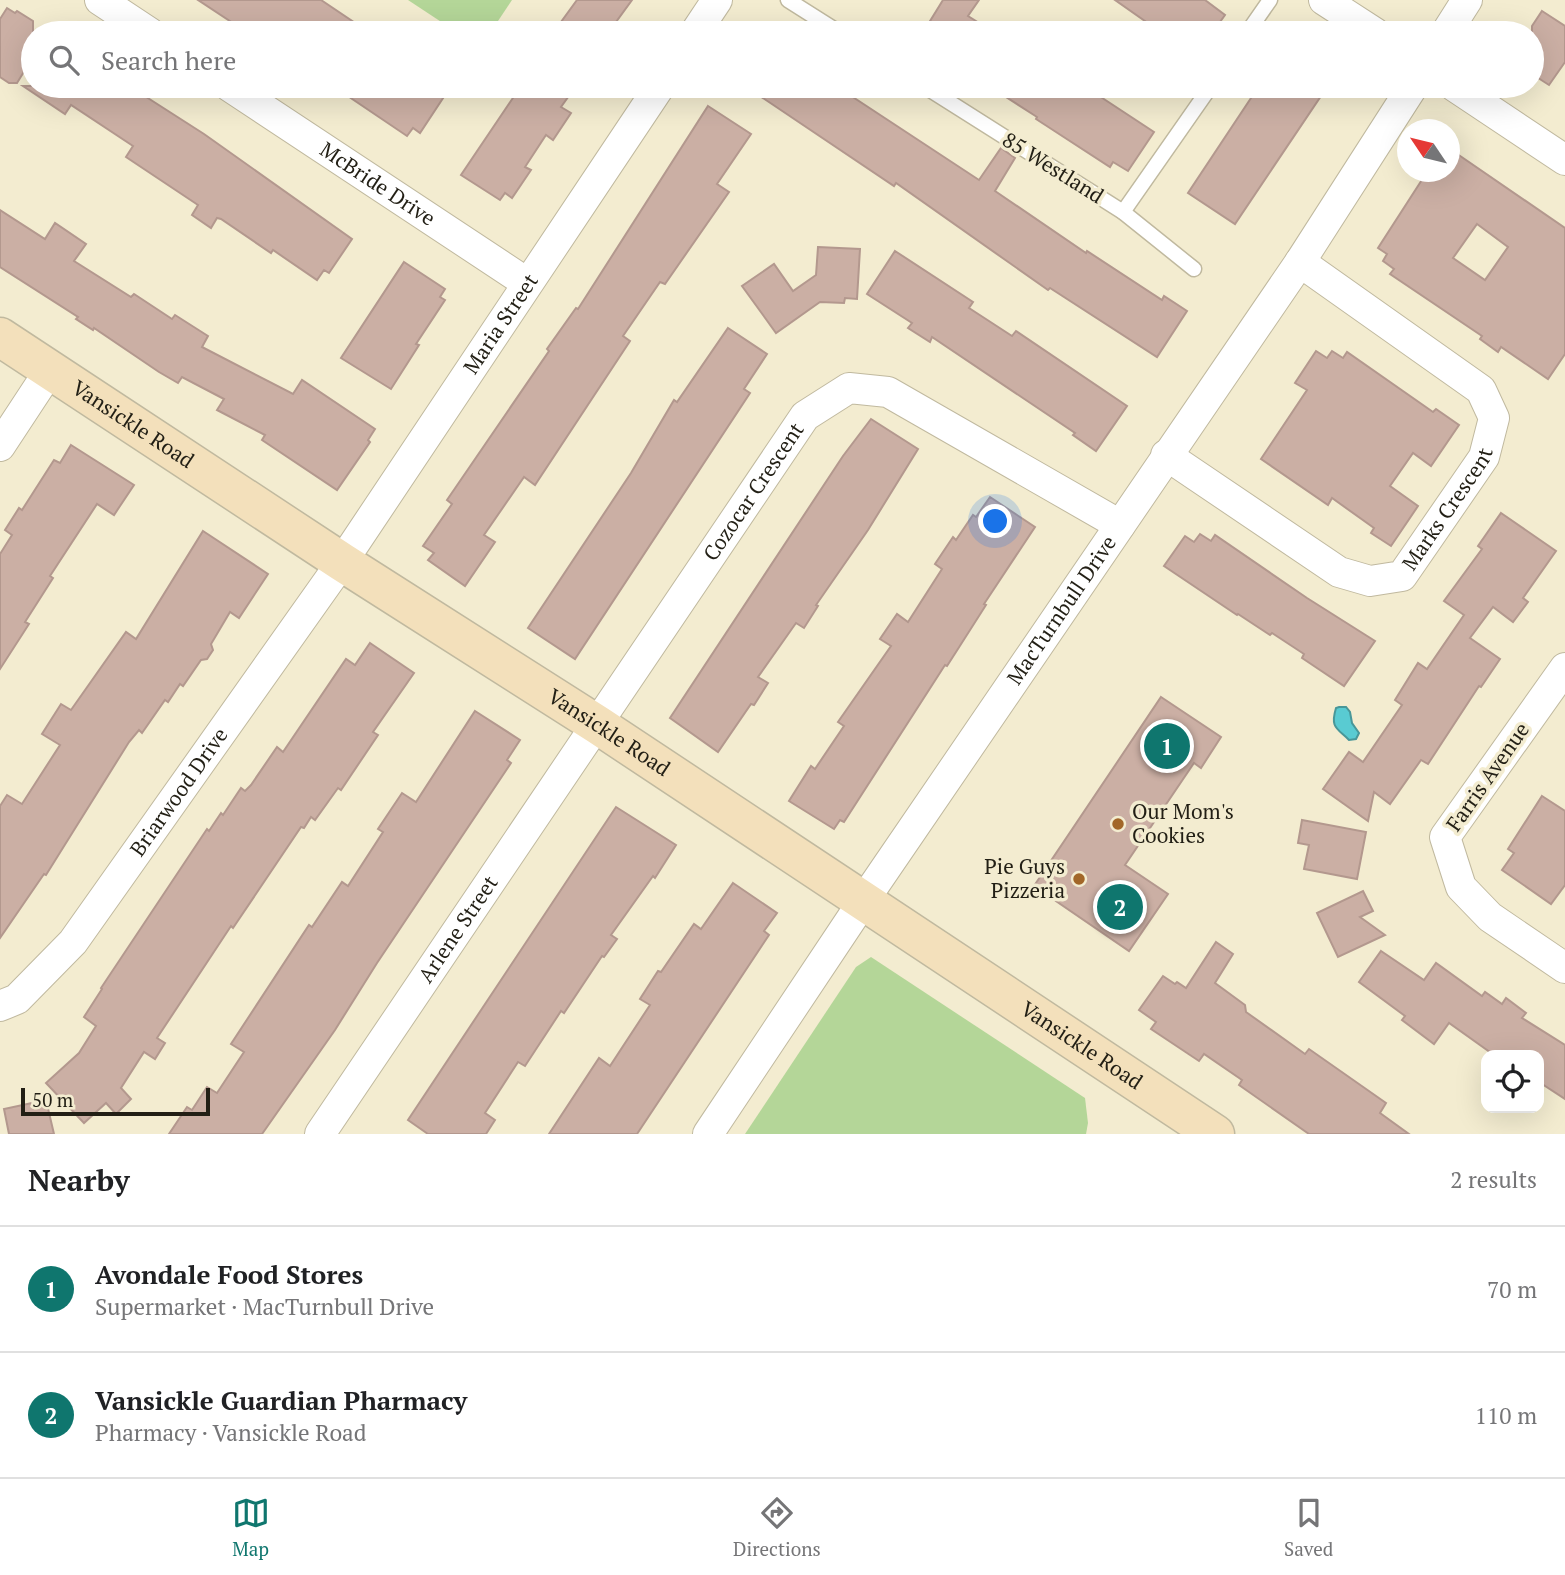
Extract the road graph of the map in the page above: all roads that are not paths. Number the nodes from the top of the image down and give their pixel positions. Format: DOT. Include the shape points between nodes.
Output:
graph roads {
  1 [pos="100,0"];
  2 [pos="717,0"];
  3 [pos="788,0"];
  4 [pos="1270,0"];
  5 [pos="1324,0"];
  6 [pos="1467,0"];
  7 [pos="132,21"];
  8 [pos="703,21"];
  9 [pos="821,21"];
  10 [pos="1255,21"];
  11 [pos="1356,21"];
  12 [pos="1454,21"];
  13 [pos="247,98"];
  14 [pos="652,98"];
  15 [pos="942,98"];
  16 [pos="1203,98"];
  17 [pos="1405,98"];
  18 [pos="1472,98"];
  19 [pos="1565,160"];
  20 [pos="1123,212"];
  21 [pos="1300,262"];
  22 [pos="1194,269"];
  23 [pos="527,283"];
  24 [pos="0,337"];
  25 [pos="50,370"];
  26 [pos="0,446"];
  27 [pos="1166,455"];
  28 [pos="1120,525"];
  29 [pos="342,562"];
  30 [pos="1565,668"];
  31 [pos="598,724"];
  32 [pos="864,901"];
  33 [pos="1565,968"];
  34 [pos="0,1006"];
  35 [pos="320,1134"];
  36 [pos="708,1134"];
  37 [pos="1215,1134"];
  1 -- 7 [label="street"];
  2 -- 8 [label="street"];
  3 -- 9 [label="lane"];
  4 -- 10 [label="lane"];
  5 -- 11 [label="street"];
  6 -- 12 [label="street"];
  13 -- 23 [label="street, McBride Drive"];
  14 -- 23 [label="street, Maria Street"];
  15 -- 20 [label="lane, 85 Westland"];
  16 -- 20 [label="lane, 85 Westland"];
  17 -- 21 [label="street, MacTurnbull Drive"];
  18 -- 19 [label="street"];
  20 -- 22 [label="lane"];
  21 -- 27 [label="street, MacTurnbull Drive"];
  21 -- 27 [label="street, Marks Crescent" via="1481,390 1494,418 1484,457 1432,533 1402,576 1370,581 1339,572"];
  23 -- 29 [label="street, Maria Street"];
  24 -- 25 [label="street, Vansickle Road"];
  25 -- 26 [label="street"];
  25 -- 29 [label="street, Vansickle Road"];
  27 -- 28 [label="street, MacTurnbull Drive"];
  28 -- 31 [label="street, Cozocar Crescent" via="888,392 849,388 805,416"];
  28 -- 32 [label="street, MacTurnbull Drive"];
  29 -- 31 [label="street, Vansickle Road"];
  29 -- 34 [label="street, Briarwood Drive" via="73,942 17,999"];
  30 -- 33 [label="street, Farris Avenue" via="1445,837 1461,887 1490,917"];
  31 -- 32 [label="street, Vansickle Road"];
  31 -- 35 [label="street, Arlene Street"];
  32 -- 36 [label="street, MacTurnbull Drive"];
  32 -- 37 [label="street, Vansickle Road"];
}
